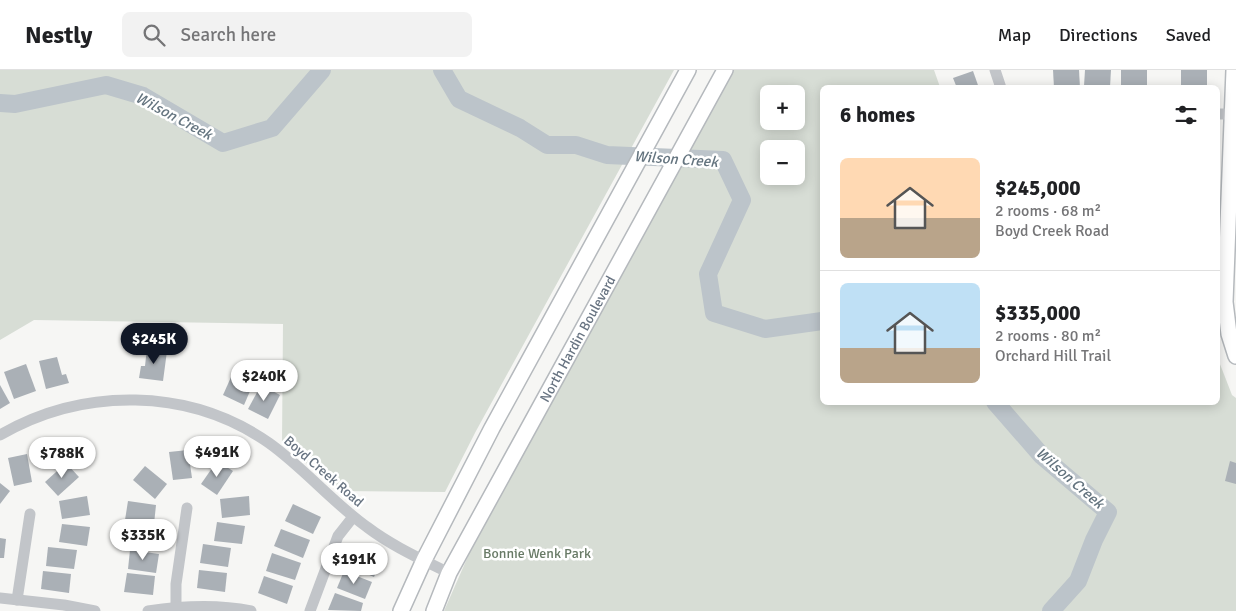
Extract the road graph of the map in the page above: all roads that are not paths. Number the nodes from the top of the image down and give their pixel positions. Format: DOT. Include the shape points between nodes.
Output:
graph roads {
  1 [pos="688,70"];
  2 [pos="725,70"];
  3 [pos="995,70"];
  4 [pos="1234,70"];
  5 [pos="1000,85"];
  6 [pos="1225,114"];
  7 [pos="1236,356"];
  8 [pos="0,435"];
  9 [pos="187,508"];
  10 [pos="30,514"];
  11 [pos="353,516"];
  12 [pos="424,560"];
  13 [pos="450,573"];
  14 [pos="0,598"];
  15 [pos="17,600"];
  16 [pos="176,608"];
  17 [pos="95,611"];
  18 [pos="148,611"];
  19 [pos="251,611"];
  20 [pos="310,611"];
  21 [pos="401,611"];
  22 [pos="434,611"];
  1 -- 12 [label="main road" via="492,428"];
  2 -- 13 [label="main road, North Hardin Boulevard"];
  3 -- 5 [label="street"];
  4 -- 6 [label="main road"];
  6 -- 7 [label="main road" via="1225,302"];
  8 -- 11 [label="street, Boyd Creek Road" via="40,416 90,402 141,400 191,407 224,418 268,443"];
  9 -- 16 [label="street" via="176,584"];
  10 -- 15 [label="street"];
  11 -- 12 [label="street, Boyd Creek Road" via="393,545"];
  11 -- 20 [label="street" via="338,536"];
  12 -- 13 [label="street, Boyd Creek Road"];
  12 -- 21 [label="main road"];
  13 -- 22 [label="main road, North Hardin Boulevard"];
  14 -- 15 [label="street"];
  15 -- 17 [label="street"];
  16 -- 18 [label="street"];
  16 -- 19 [label="street" via="211,606"];
}
